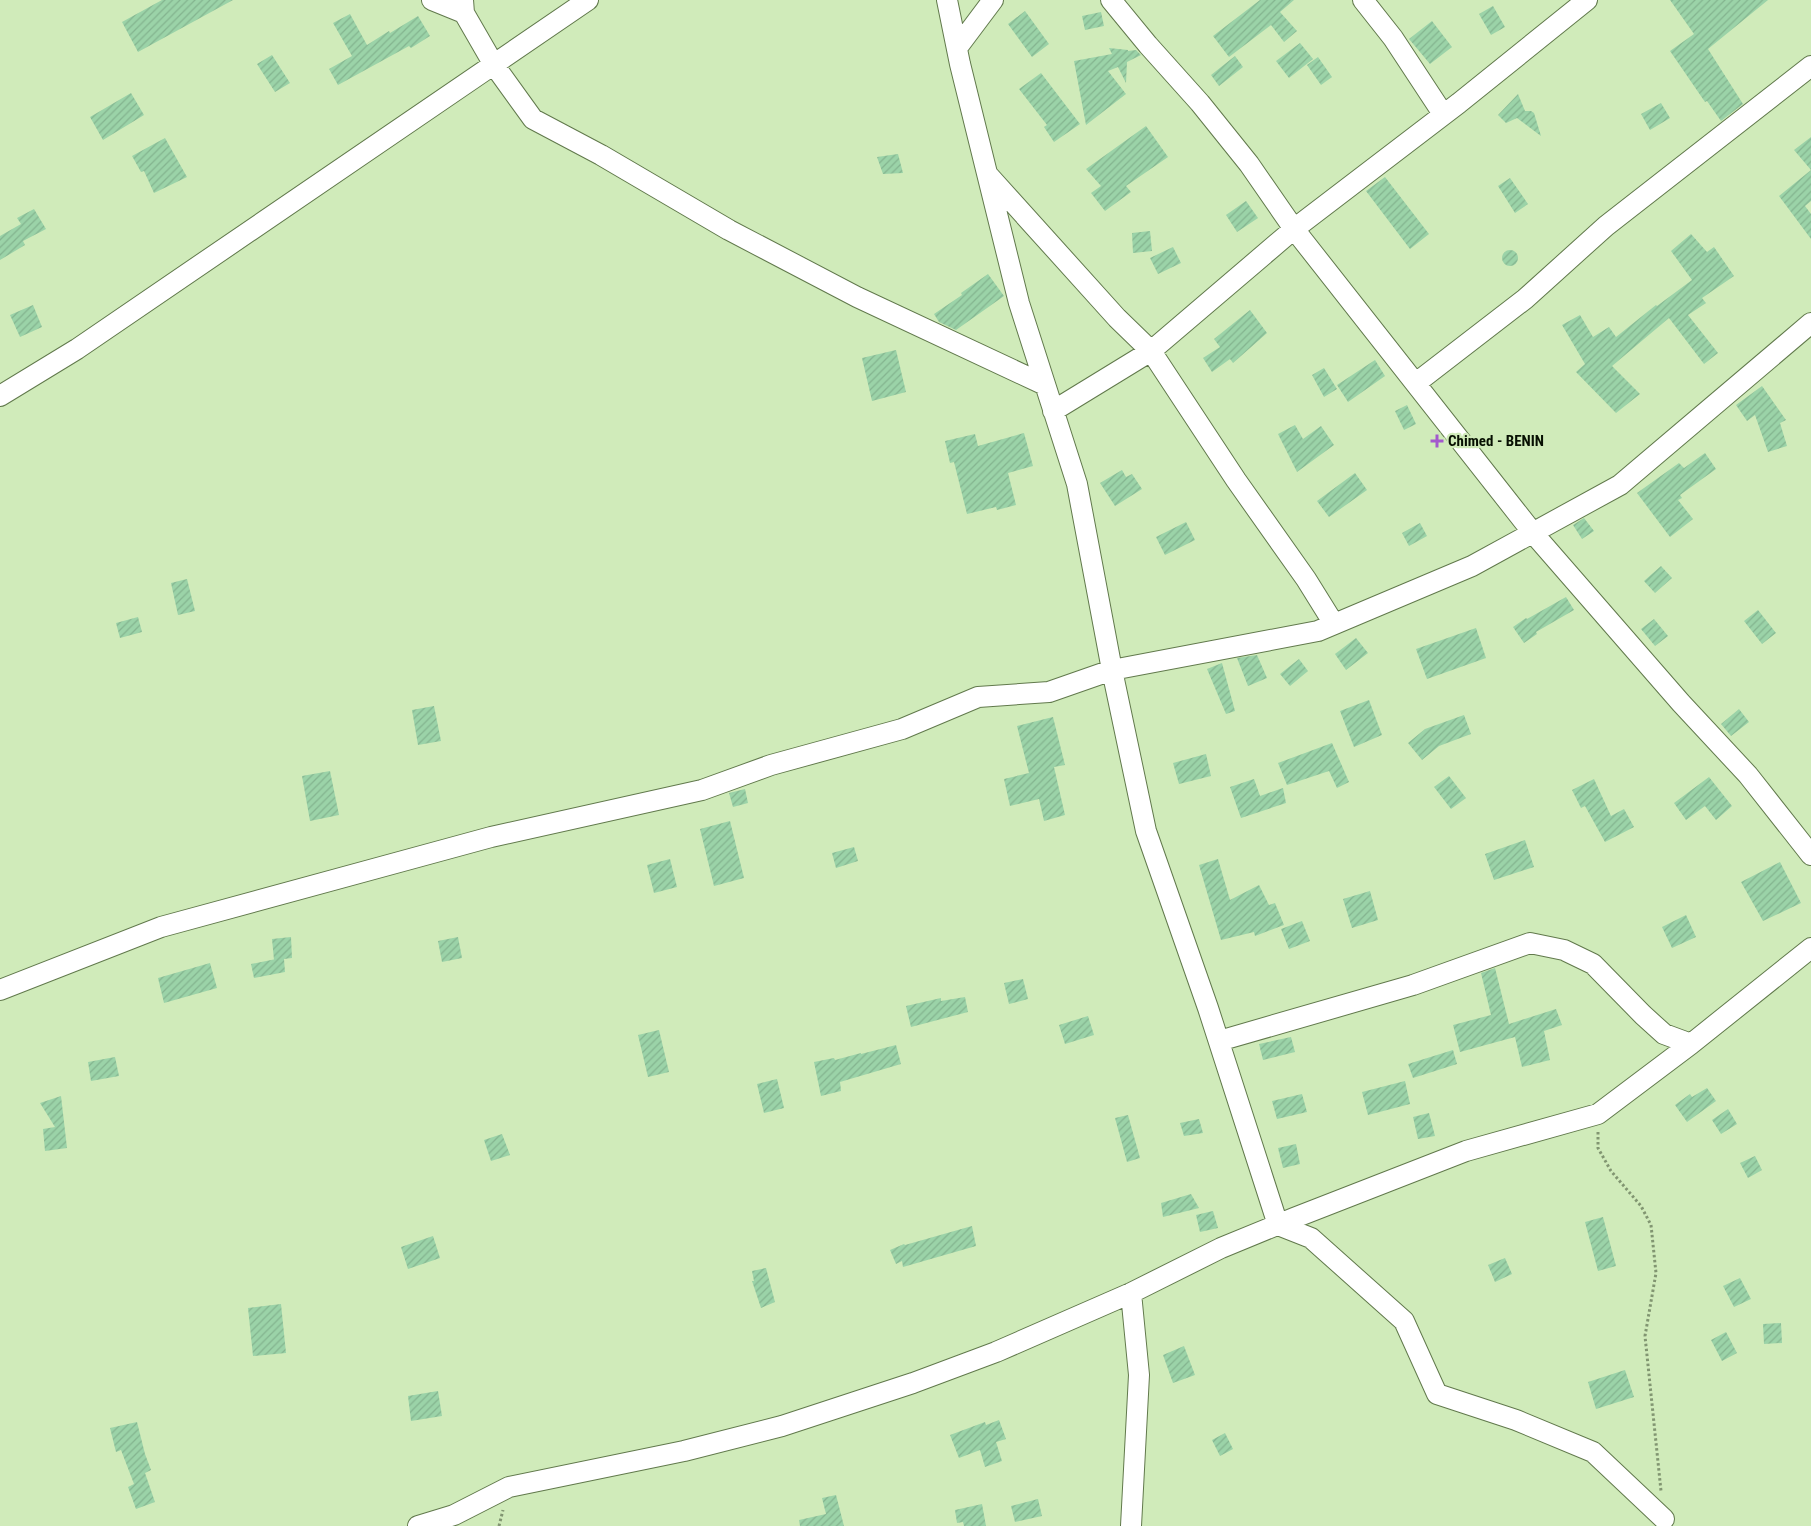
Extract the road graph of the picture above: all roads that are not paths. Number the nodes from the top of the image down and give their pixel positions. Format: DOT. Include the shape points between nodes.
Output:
graph roads {
  1 [pos="432,0"];
  2 [pos="588,0"];
  3 [pos="947,0"];
  4 [pos="993,0"];
  5 [pos="1111,0"];
  6 [pos="1363,0"];
  7 [pos="1587,0"];
  8 [pos="464,6"];
  9 [pos="957,48"];
  10 [pos="494,65"];
  11 [pos="1811,66"];
  12 [pos="1443,114"];
  13 [pos="986,173"];
  14 [pos="1294,230"];
  15 [pos="1811,323"];
  16 [pos="1151,351"];
  17 [pos="1416,383"];
  18 [pos="1045,385"];
  19 [pos="0,396"];
  20 [pos="1054,411"];
  21 [pos="1533,533"];
  22 [pos="1334,624"];
  23 [pos="1112,670"];
  24 [pos="1811,854"];
  25 [pos="1811,948"];
  26 [pos="0,990"];
  27 [pos="1219,1042"];
  28 [pos="1691,1044"];
  29 [pos="1278,1224"];
  30 [pos="1131,1293"];
  31 [pos="1664,1519"];
  32 [pos="418,1526"];
  33 [pos="1131,1526"];
  1 -- 8 [label="street"];
  2 -- 10 [label="street"];
  3 -- 9 [label="street"];
  4 -- 9 [label="street"];
  5 -- 14 [label="street" via="1200,102"];
  6 -- 12 [label="street" via="1393,38"];
  7 -- 12 [label="street"];
  8 -- 10 [label="street"];
  9 -- 13 [label="street"];
  10 -- 18 [label="street" via="534,119 728,230 857,297"];
  10 -- 19 [label="street" via="78,348"];
  11 -- 17 [label="street" via="1606,226 1525,299"];
  12 -- 14 [label="street"];
  13 -- 16 [label="street" via="1117,318"];
  13 -- 18 [label="street" via="1019,303"];
  14 -- 16 [label="street"];
  14 -- 17 [label="street"];
  15 -- 21 [label="street" via="1620,485"];
  16 -- 20 [label="street"];
  16 -- 22 [label="street"];
  17 -- 21 [label="street"];
  18 -- 20 [label="street"];
  20 -- 23 [label="street" via="1077,484"];
  21 -- 22 [label="street" via="1472,566"];
  21 -- 24 [label="street" via="1748,775"];
  22 -- 23 [label="street" via="1318,631"];
  23 -- 26 [label="street" via="1049,692 978,697 902,729 771,765 702,790 490,837 161,927"];
  23 -- 27 [label="street" via="1146,831"];
  25 -- 28 [label="street"];
  27 -- 28 [label="street" via="1413,985 1530,943 1564,950 1593,964 1664,1034"];
  27 -- 29 [label="street"];
  28 -- 29 [label="street" via="1598,1114 1466,1151"];
  29 -- 30 [label="street"];
  29 -- 31 [label="street" via="1311,1238 1404,1321 1437,1394 1516,1420 1593,1452"];
  30 -- 32 [label="street" via="996,1352 782,1426 684,1451 509,1487 454,1515"];
  30 -- 33 [label="street" via="1139,1374"];
}
